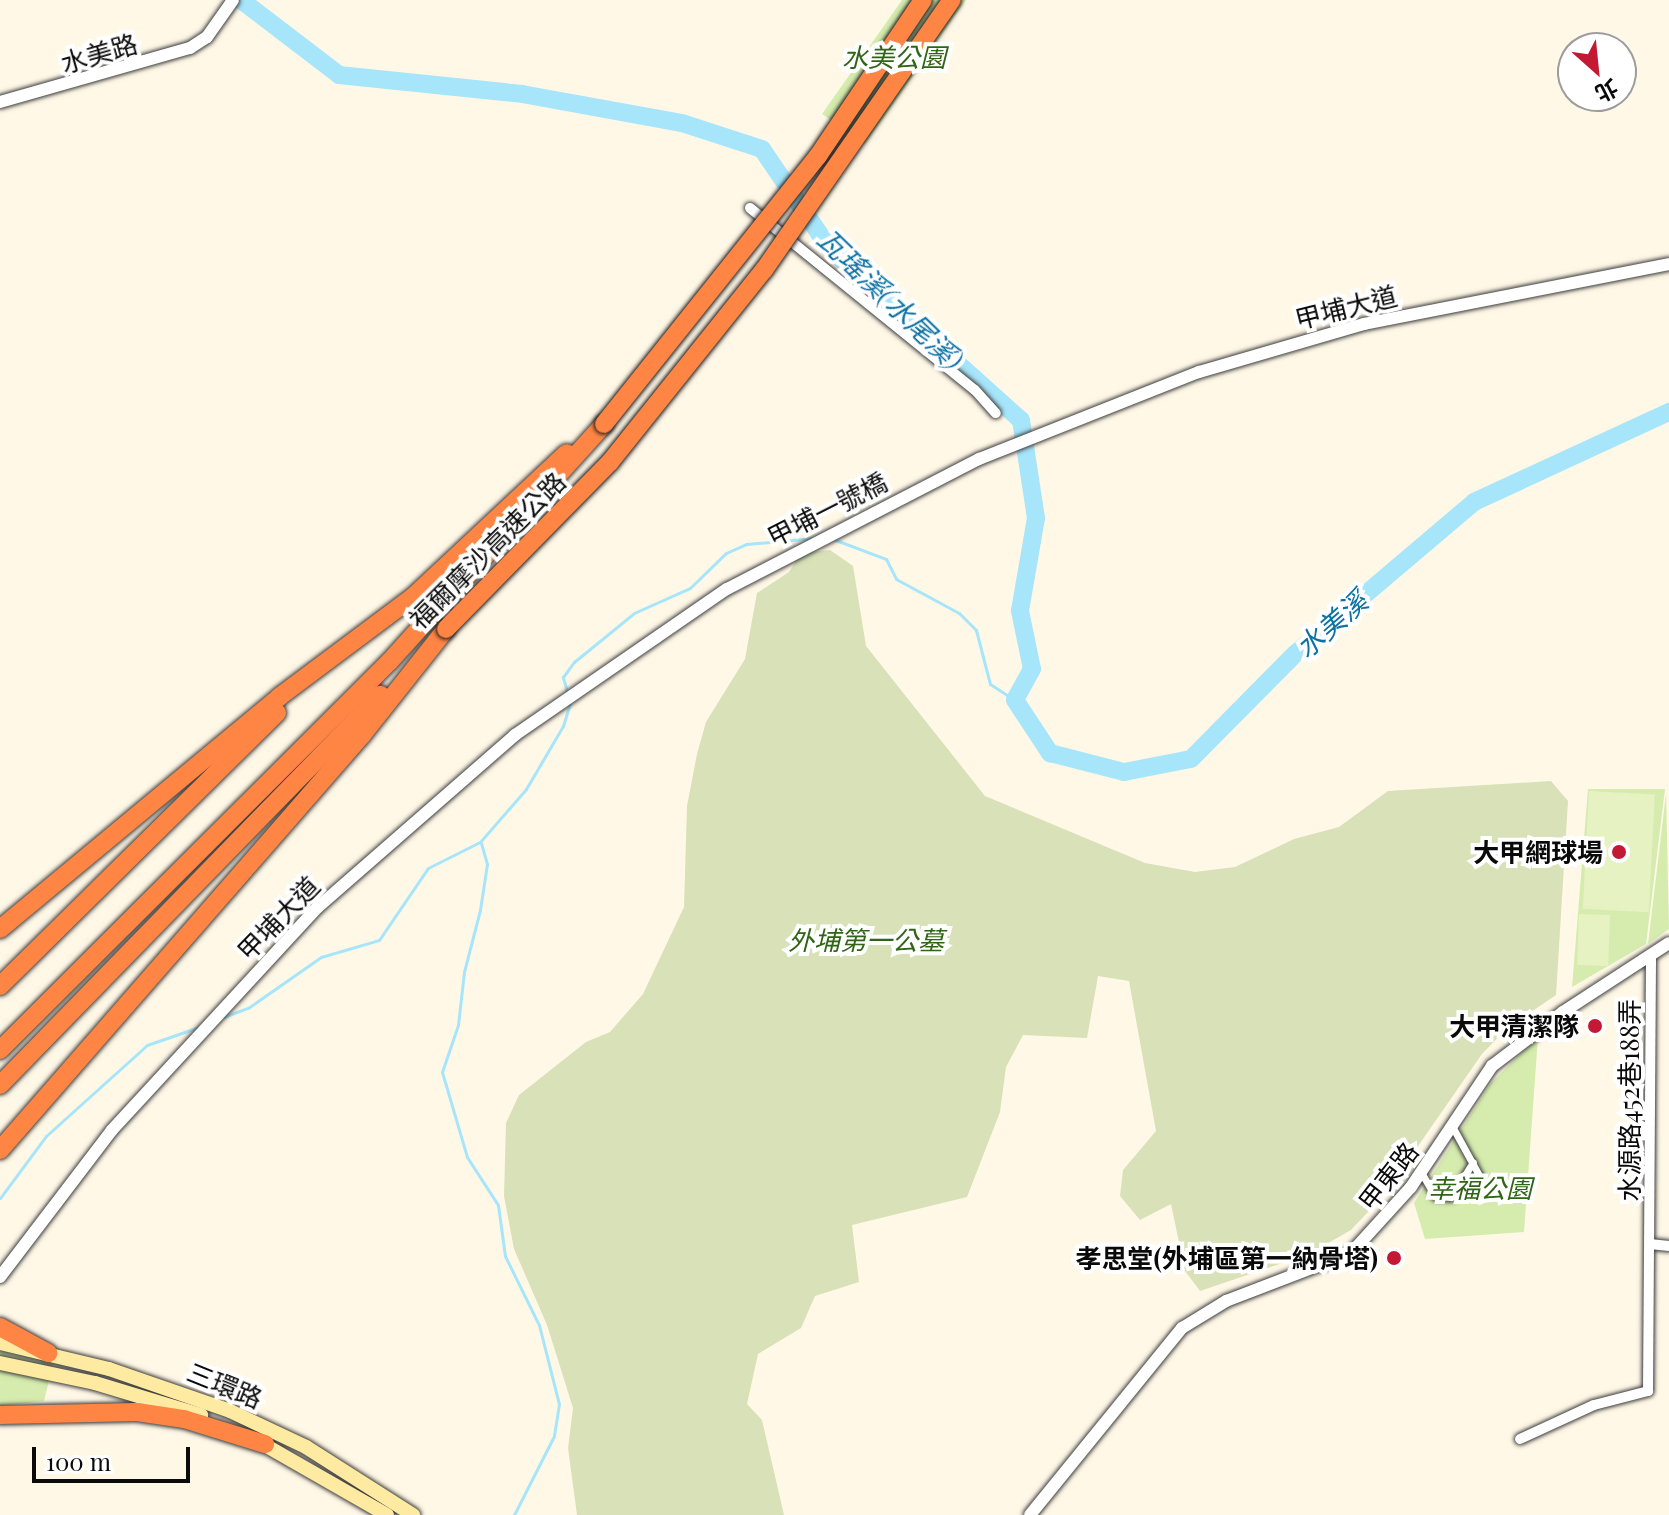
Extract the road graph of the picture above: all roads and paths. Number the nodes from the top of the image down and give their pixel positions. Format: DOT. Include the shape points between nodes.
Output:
graph roads {
  1 [pos="233,0"];
  2 [pos="923,0"];
  3 [pos="952,0"];
  4 [pos="0,102"];
  5 [pos="750,208"];
  6 [pos="1669,264"];
  7 [pos="996,413"];
  8 [pos="604,424"];
  9 [pos="1045,431"];
  10 [pos="446,629"];
  11 [pos="641,645"];
  12 [pos="338,651"];
  13 [pos="0,929"];
  14 [pos="1669,943"];
  15 [pos="1651,956"];
  16 [pos="0,986"];
  17 [pos="0,1050"];
  18 [pos="0,1085"];
  19 [pos="42,1101"];
  20 [pos="1452,1126"];
  21 [pos="0,1150"];
  22 [pos="0,1160"];
  23 [pos="1473,1162"];
  24 [pos="1421,1172"];
  25 [pos="1481,1179"];
  26 [pos="1650,1244"];
  27 [pos="1669,1246"];
  28 [pos="0,1277"];
  29 [pos="0,1327"];
  30 [pos="0,1343"];
  31 [pos="48,1353"];
  32 [pos="0,1363"];
  33 [pos="0,1415"];
  34 [pos="1520,1439"];
  35 [pos="265,1444"];
  36 [pos="387,1515"];
  37 [pos="413,1515"];
  38 [pos="1030,1515"];
  1 -- 4 [label="street, 水美路" via="207,37 124,70"];
  2 -- 8 [label="highway, 福爾摩沙高速公路, bridge" via="818,156"];
  3 -- 10 [label="highway, 福爾摩沙高速公路, bridge" via="764,270 620,450"];
  5 -- 7 [label="street" via="975,390"];
  6 -- 9 [label="street, 甲埔大道" via="1301,341 1199,372"];
  8 -- 12 [label="highway" via="414,596"];
  8 -- 17 [label="highway, 福爾摩沙高速公路" via="390,661"];
  9 -- 11 [label="street, 甲埔一號橋" via="917,488 770,564"];
  10 -- 18 [label="highway, 福爾摩沙高速公路"];
  10 -- 19 [label="highway" via="362,735"];
  11 -- 28 [label="street, 甲埔大道" via="552,707 397,833 244,986 85,1162"];
  12 -- 13 [label="highway"];
  12 -- 16 [label="highway"];
  14 -- 15 [label="street, 甲東路"];
  15 -- 20 [label="street, 甲東路" via="1563,1012 1492,1066"];
  15 -- 26 [label="street, 水源路452巷188弄"];
  19 -- 21 [label="highway"];
  19 -- 22 [label="highway"];
  20 -- 23 [label="street"];
  20 -- 24 [label="street, 甲東路"];
  23 -- 24 [label="street" via="1451,1197 1435,1196"];
  23 -- 25 [label="street"];
  24 -- 38 [label="street, 甲東路" via="1351,1253 1226,1301 1182,1328"];
  26 -- 27 [label="street"];
  26 -- 34 [label="street, 水源路452巷188弄" via="1648,1391 1594,1405"];
  29 -- 31 [label="highway"];
  30 -- 31 [label="main road, 三環路"];
  31 -- 37 [label="main road, 三環路" via="230,1411 306,1447"];
  32 -- 35 [label="main road, 三環路" via="156,1400"];
  33 -- 35 [label="highway" via="137,1412 184,1419"];
  35 -- 36 [label="main road, 三環路"];
}
